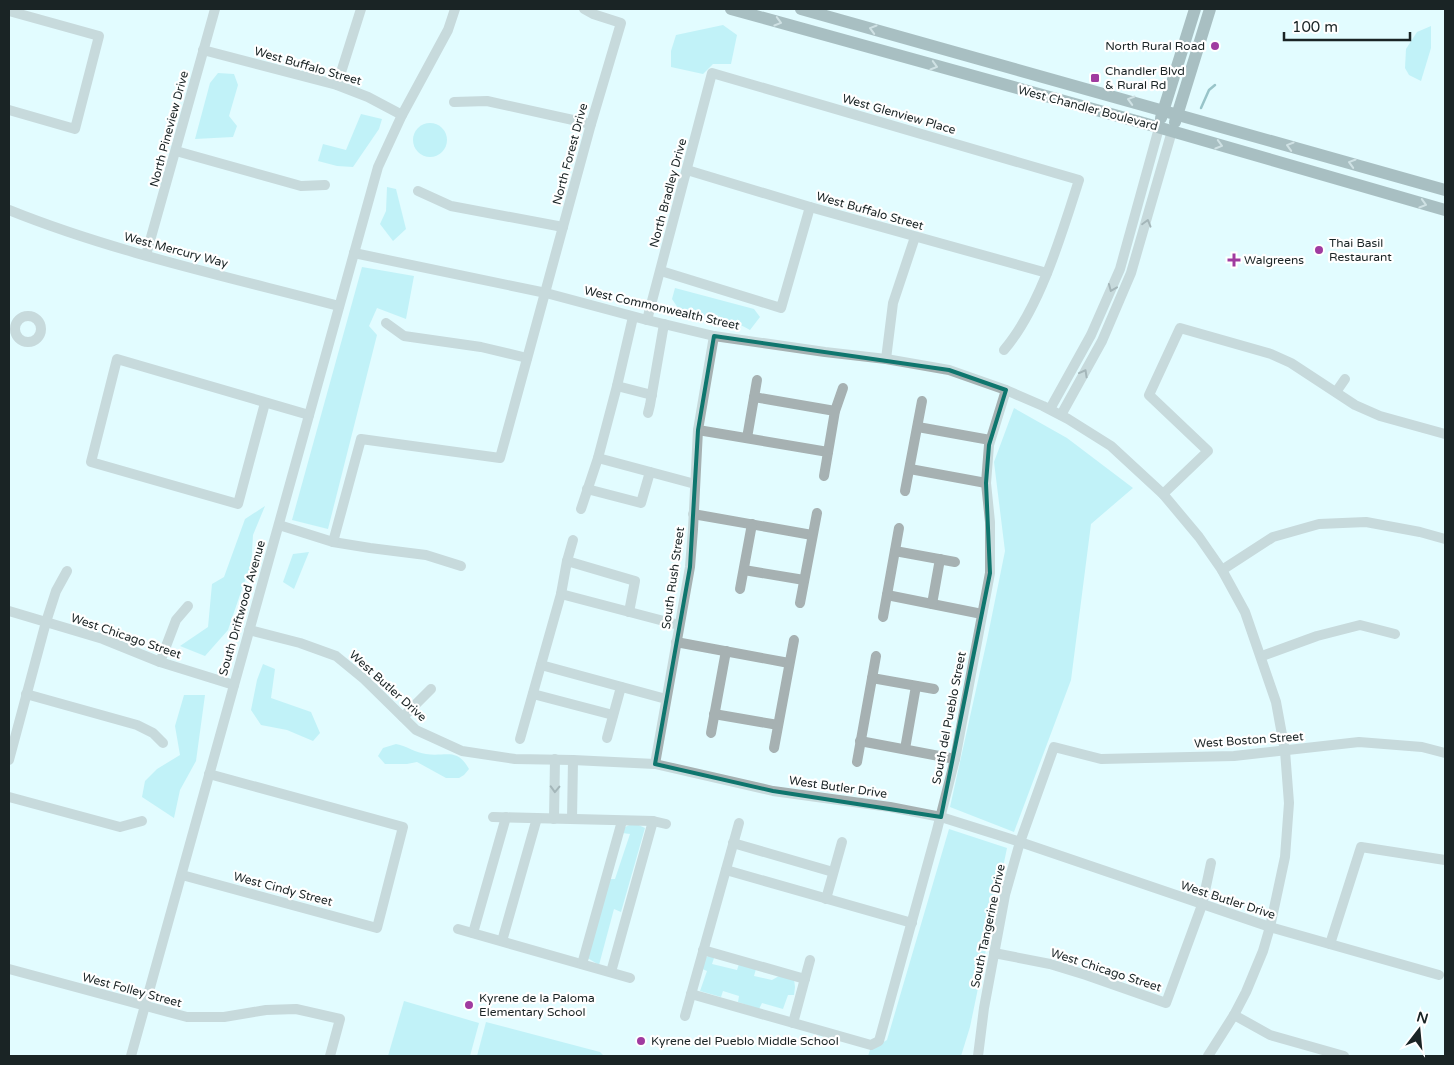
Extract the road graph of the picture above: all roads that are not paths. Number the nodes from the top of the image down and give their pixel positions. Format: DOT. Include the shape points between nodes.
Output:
graph roads {
  1 [pos="215,9"];
  2 [pos="361,9"];
  3 [pos="455,9"];
  4 [pos="584,9"];
  5 [pos="731,9"];
  6 [pos="801,9"];
  7 [pos="1195,9"];
  8 [pos="1210,9"];
  9 [pos="9,11"];
  10 [pos="203,50"];
  11 [pos="712,73"];
  12 [pos="337,86"];
  13 [pos="454,102"];
  14 [pos="9,110"];
  15 [pos="1164,110"];
  16 [pos="1178,114"];
  17 [pos="402,115"];
  18 [pos="591,124"];
  19 [pos="1159,128"];
  20 [pos="1172,131"];
  21 [pos="176,151"];
  22 [pos="688,170"];
  23 [pos="1408,179"];
  24 [pos="325,185"];
  25 [pos="1445,190"];
  26 [pos="418,191"];
  27 [pos="1402,198"];
  28 [pos="810,207"];
  29 [pos="9,210"];
  30 [pos="1445,210"];
  31 [pos="563,227"];
  32 [pos="914,237"];
  33 [pos="1128,242"];
  34 [pos="1140,246"];
  35 [pos="354,253"];
  36 [pos="146,255"];
  37 [pos="661,271"];
  38 [pos="1047,273"];
  39 [pos="546,293"];
  40 [pos="339,306"];
  41 [pos="633,316"];
  42 [pos="646,320"];
  43 [pos="386,323"];
  44 [pos="664,324"];
  45 [pos="714,336"];
  46 [pos="1004,350"];
  47 [pos="527,358"];
  48 [pos="886,359"];
  49 [pos="1345,379"];
  50 [pos="757,380"];
  51 [pos="617,386"];
  52 [pos="843,388"];
  53 [pos="1006,390"];
  54 [pos="1336,392"];
  55 [pos="652,396"];
  56 [pos="754,397"];
  57 [pos="922,401"];
  58 [pos="265,403"];
  59 [pos="1050,410"];
  60 [pos="835,411"];
  61 [pos="648,413"];
  62 [pos="309,414"];
  63 [pos="1061,415"];
  64 [pos="918,427"];
  65 [pos="698,430"];
  66 [pos="1445,434"];
  67 [pos="747,438"];
  68 [pos="990,440"];
  69 [pos="828,452"];
  70 [pos="598,458"];
  71 [pos="910,469"];
  72 [pos="650,472"];
  73 [pos="824,476"];
  74 [pos="986,483"];
  75 [pos="694,484"];
  76 [pos="587,489"];
  77 [pos="905,491"];
  78 [pos="1162,494"];
  79 [pos="581,509"];
  80 [pos="817,513"];
  81 [pos="693,514"];
  82 [pos="752,524"];
  83 [pos="278,525"];
  84 [pos="899,528"];
  85 [pos="812,536"];
  86 [pos="1445,539"];
  87 [pos="573,540"];
  88 [pos="333,542"];
  89 [pos="895,551"];
  90 [pos="940,559"];
  91 [pos="567,561"];
  92 [pos="955,562"];
  93 [pos="462,566"];
  94 [pos="744,570"];
  95 [pos="1222,570"];
  96 [pos="67,572"];
  97 [pos="804,580"];
  98 [pos="740,589"];
  99 [pos="561,594"];
  100 [pos="888,595"];
  101 [pos="800,603"];
  102 [pos="932,604"];
  103 [pos="188,606"];
  104 [pos="9,611"];
  105 [pos="629,612"];
  106 [pos="982,614"];
  107 [pos="883,617"];
  108 [pos="46,622"];
  109 [pos="680,626"];
  110 [pos="249,630"];
  111 [pos="1395,634"];
  112 [pos="794,640"];
  113 [pos="676,642"];
  114 [pos="726,652"];
  115 [pos="876,656"];
  116 [pos="1262,656"];
  117 [pos="160,662"];
  118 [pos="789,663"];
  119 [pos="541,665"];
  120 [pos="872,678"];
  121 [pos="234,685"];
  122 [pos="916,686"];
  123 [pos="621,687"];
  124 [pos="431,689"];
  125 [pos="934,689"];
  126 [pos="26,694"];
  127 [pos="533,694"];
  128 [pos="666,699"];
  129 [pos="714,714"];
  130 [pos="613,716"];
  131 [pos="403,717"];
  132 [pos="778,725"];
  133 [pos="711,733"];
  134 [pos="607,738"];
  135 [pos="520,739"];
  136 [pos="860,741"];
  137 [pos="163,742"];
  138 [pos="1054,747"];
  139 [pos="774,748"];
  140 [pos="905,750"];
  141 [pos="1285,751"];
  142 [pos="1445,753"];
  143 [pos="555,759"];
  144 [pos="955,759"];
  145 [pos="9,760"];
  146 [pos="573,760"];
  147 [pos="857,762"];
  148 [pos="654,764"];
  149 [pos="210,774"];
  150 [pos="9,797"];
  151 [pos="493,817"];
  152 [pos="506,817"];
  153 [pos="536,818"];
  154 [pos="941,818"];
  155 [pos="563,819"];
  156 [pos="142,821"];
  157 [pos="622,821"];
  158 [pos="653,821"];
  159 [pos="739,822"];
  160 [pos="666,824"];
  161 [pos="842,842"];
  162 [pos="1020,842"];
  163 [pos="733,843"];
  164 [pos="1445,860"];
  165 [pos="1211,863"];
  166 [pos="726,870"];
  167 [pos="833,872"];
  168 [pos="182,874"];
  169 [pos="826,899"];
  170 [pos="1202,905"];
  171 [pos="912,923"];
  172 [pos="1270,927"];
  173 [pos="458,929"];
  174 [pos="473,933"];
  175 [pos="502,941"];
  176 [pos="1330,944"];
  177 [pos="703,950"];
  178 [pos="994,953"];
  179 [pos="810,960"];
  180 [pos="582,964"];
  181 [pos="9,969"];
  182 [pos="611,972"];
  183 [pos="1439,975"];
  184 [pos="630,978"];
  185 [pos="805,979"];
  186 [pos="691,994"];
  187 [pos="145,1007"];
  188 [pos="1234,1015"];
  189 [pos="685,1016"];
  190 [pos="793,1023"];
  191 [pos="131,1056"];
  192 [pos="330,1056"];
  193 [pos="978,1056"];
  194 [pos="1208,1056"];
  195 [pos="1344,1056"];
  1 -- 10 [label="street, North Pineview Drive"];
  2 -- 12 [label="street"];
  3 -- 17 [label="street, South Driftwood Avenue" via="439,47"];
  4 -- 18 [label="street, North Forest Drive" via="621,23"];
  5 -- 19 [label="main road, West Chandler Boulevard, one-way"];
  15 -- 6 [label="main road, West Chandler Boulevard, one-way"];
  7 -- 15 [label="main road"];
  8 -- 16 [label="main road"];
  9 -- 14 [label="street" via="99,36 75,129"];
  10 -- 12 [label="street, West Buffalo Street"];
  10 -- 21 [label="street, North Pineview Drive"];
  11 -- 22 [label="street, North Bradley Drive"];
  11 -- 38 [label="street, West Glenview Place" via="1079,180"];
  12 -- 17 [label="street, West Buffalo Street" via="368,97"];
  13 -- 18 [label="street" via="487,101"];
  15 -- 16 [label="main road, West Chandler Boulevard"];
  15 -- 19 [label="main road"];
  16 -- 20 [label="main road"];
  23 -- 16 [label="main road, West Chandler Boulevard, one-way"];
  17 -- 35 [label="street, South Driftwood Avenue" via="378,167"];
  18 -- 31 [label="street, North Forest Drive"];
  19 -- 20 [label="main road, West Chandler Boulevard"];
  19 -- 33 [label="street"];
  20 -- 27 [label="main road, West Chandler Boulevard, one-way"];
  34 -- 20 [label="street, one-way"];
  21 -- 24 [label="street" via="301,186"];
  21 -- 36 [label="street, North Pineview Drive"];
  22 -- 28 [label="street, West Buffalo Street"];
  22 -- 37 [label="street, North Bradley Drive"];
  23 -- 25 [label="main road, West Chandler Boulevard"];
  23 -- 27 [label="main road"];
  26 -- 31 [label="street" via="451,206"];
  27 -- 30 [label="main road, West Chandler Boulevard, one-way"];
  28 -- 32 [label="street, West Buffalo Street"];
  28 -- 37 [label="street" via="781,308"];
  29 -- 36 [label="street, West Mercury Way" via="51,227"];
  31 -- 39 [label="street, North Forest Drive"];
  32 -- 38 [label="street, West Buffalo Street"];
  32 -- 48 [label="street" via="893,303"];
  33 -- 34 [label="street"];
  33 -- 59 [label="street, one-way" via="1108,299"];
  63 -- 34 [label="street, one-way" via="1102,341"];
  35 -- 39 [label="street, West Commonwealth Street"];
  35 -- 40 [label="street, South Driftwood Avenue"];
  36 -- 40 [label="street, West Mercury Way"];
  37 -- 42 [label="street, North Bradley Drive"];
  38 -- 46 [label="street" via="1024,321"];
  39 -- 41 [label="street, West Commonwealth Street"];
  39 -- 47 [label="street, North Forest Drive"];
  40 -- 62 [label="street, South Driftwood Avenue"];
  41 -- 42 [label="street, West Commonwealth Street"];
  41 -- 51 [label="street"];
  42 -- 44 [label="street, West Commonwealth Street"];
  43 -- 47 [label="street" via="404,336 481,347"];
  44 -- 45 [label="street, West Commonwealth Street"];
  44 -- 55 [label="street"];
  45 -- 48 [label="street, West Commonwealth Street"];
  45 -- 65 [label="street, South Rush Street"];
  47 -- 88 [label="street, North Forest Drive" via="500,458 362,439"];
  48 -- 53 [label="street, West Commonwealth Street" via="949,370"];
  49 -- 54 [label="street"];
  50 -- 56 [label="street"];
  51 -- 55 [label="street"];
  51 -- 70 [label="street"];
  52 -- 60 [label="street"];
  53 -- 59 [label="street, West Commonwealth Street"];
  53 -- 68 [label="street, South del Pueblo Street"];
  54 -- 66 [label="street" via="1380,416"];
  54 -- 78 [label="street" via="1271,354 1180,328 1149,395 1208,451"];
  55 -- 61 [label="street"];
  56 -- 60 [label="street"];
  56 -- 67 [label="street"];
  57 -- 64 [label="street"];
  58 -- 58 [label="street" via="238,504 91,462 117,359"];
  58 -- 62 [label="street"];
  59 -- 63 [label="street, West Commonwealth Street"];
  60 -- 69 [label="street"];
  62 -- 83 [label="street, South Driftwood Avenue"];
  63 -- 78 [label="street, West Commonwealth Street" via="1111,446"];
  64 -- 68 [label="street"];
  64 -- 71 [label="street"];
  65 -- 67 [label="street"];
  65 -- 75 [label="street, South Rush Street"];
  67 -- 69 [label="street"];
  68 -- 74 [label="street, South del Pueblo Street"];
  69 -- 73 [label="street"];
  70 -- 72 [label="street"];
  70 -- 76 [label="street"];
  71 -- 74 [label="street"];
  71 -- 77 [label="street"];
  72 -- 75 [label="street"];
  72 -- 76 [label="street" via="641,503"];
  74 -- 106 [label="street, South del Pueblo Street" via="991,554"];
  75 -- 81 [label="street, South Rush Street"];
  76 -- 79 [label="street"];
  78 -- 95 [label="street, West Commonwealth Street"];
  80 -- 85 [label="street"];
  81 -- 82 [label="street"];
  81 -- 109 [label="street, South Rush Street" via="691,558"];
  82 -- 85 [label="street"];
  82 -- 94 [label="street"];
  83 -- 88 [label="street"];
  83 -- 110 [label="street, South Driftwood Avenue"];
  84 -- 89 [label="street"];
  85 -- 97 [label="street"];
  86 -- 95 [label="street" via="1366,522 1319,524 1273,537"];
  87 -- 91 [label="street"];
  88 -- 93 [label="street" via="426,555"];
  89 -- 90 [label="street"];
  89 -- 100 [label="street"];
  90 -- 92 [label="street"];
  90 -- 102 [label="street"];
  91 -- 99 [label="street"];
  91 -- 105 [label="street" via="635,581"];
  94 -- 97 [label="street"];
  94 -- 98 [label="street"];
  95 -- 116 [label="street, West Commonwealth Street" via="1245,612"];
  96 -- 108 [label="street" via="56,591"];
  97 -- 101 [label="street"];
  99 -- 105 [label="street"];
  99 -- 119 [label="street"];
  100 -- 102 [label="street"];
  100 -- 107 [label="street"];
  102 -- 106 [label="street"];
  103 -- 117 [label="street" via="176,620"];
  104 -- 108 [label="street, West Chicago Street"];
  105 -- 109 [label="street"];
  106 -- 144 [label="street, South del Pueblo Street"];
  108 -- 117 [label="street, West Chicago Street" via="103,639"];
  108 -- 126 [label="street"];
  109 -- 113 [label="street, South Rush Street"];
  110 -- 121 [label="street, South Driftwood Avenue"];
  110 -- 131 [label="street, West Butler Drive" via="336,656"];
  111 -- 116 [label="street" via="1360,625"];
  112 -- 118 [label="street"];
  113 -- 114 [label="street"];
  113 -- 128 [label="street, South Rush Street"];
  114 -- 118 [label="street"];
  114 -- 129 [label="street"];
  115 -- 120 [label="street"];
  116 -- 141 [label="street, West Commonwealth Street" via="1276,702"];
  117 -- 121 [label="street, West Chicago Street"];
  118 -- 132 [label="street"];
  119 -- 123 [label="street"];
  119 -- 127 [label="street"];
  120 -- 122 [label="street"];
  120 -- 136 [label="street"];
  121 -- 149 [label="street, South Driftwood Avenue"];
  122 -- 125 [label="street"];
  122 -- 140 [label="street"];
  123 -- 128 [label="street"];
  123 -- 130 [label="street"];
  124 -- 131 [label="street"];
  126 -- 137 [label="street" via="137,725"];
  126 -- 145 [label="street"];
  127 -- 130 [label="street"];
  127 -- 135 [label="street"];
  128 -- 148 [label="street, South Rush Street"];
  129 -- 132 [label="street"];
  129 -- 133 [label="street"];
  130 -- 134 [label="street"];
  131 -- 143 [label="street, West Butler Drive" via="416,730 462,750 515,760"];
  132 -- 139 [label="street"];
  136 -- 140 [label="street"];
  136 -- 147 [label="street"];
  138 -- 141 [label="street, West Boston Street" via="1101,759 1234,756"];
  138 -- 162 [label="street, South Tangerine Drive"];
  140 -- 144 [label="street"];
  141 -- 142 [label="street, West Boston Street" via="1359,742 1422,747"];
  141 -- 172 [label="street, West Commonwealth Street" via="1289,803 1285,857"];
  143 -- 146 [label="street, West Butler Drive"];
  143 -- 155 [label="street, one-way"];
  144 -- 154 [label="street, South del Pueblo Street"];
  146 -- 148 [label="street, West Butler Drive"];
  146 -- 155 [label="street"];
  148 -- 154 [label="street, West Butler Drive" via="774,791 890,807"];
  149 -- 168 [label="street, South Driftwood Avenue"];
  149 -- 168 [label="street, West Cindy Street" via="403,827 377,928"];
  150 -- 156 [label="street" via="120,826"];
  151 -- 152 [label="street"];
  152 -- 153 [label="street"];
  152 -- 174 [label="street"];
  153 -- 155 [label="street"];
  153 -- 175 [label="street"];
  154 -- 162 [label="street, West Butler Drive"];
  154 -- 171 [label="street, South del Pueblo Street"];
  155 -- 157 [label="street"];
  157 -- 158 [label="street"];
  157 -- 180 [label="street"];
  158 -- 160 [label="street"];
  158 -- 182 [label="street"];
  159 -- 163 [label="street"];
  161 -- 167 [label="street"];
  162 -- 170 [label="street, West Butler Drive"];
  162 -- 178 [label="street, South Tangerine Drive" via="1004,895"];
  163 -- 166 [label="street"];
  163 -- 167 [label="street"];
  164 -- 176 [label="street" via="1361,847"];
  165 -- 170 [label="street"];
  166 -- 169 [label="street"];
  166 -- 177 [label="street"];
  167 -- 169 [label="street"];
  168 -- 187 [label="street, South Driftwood Avenue"];
  169 -- 171 [label="street"];
  170 -- 172 [label="street, West Butler Drive"];
  170 -- 178 [label="street, West Chicago Street" via="1166,1003 1050,964"];
  171 -- 190 [label="street, South del Pueblo Street" via="881,1038 876,1044"];
  172 -- 176 [label="street, West Butler Drive"];
  172 -- 188 [label="street, West Commonwealth Street" via="1258,964"];
  173 -- 174 [label="street"];
  174 -- 175 [label="street"];
  175 -- 180 [label="street"];
  176 -- 183 [label="street, West Butler Drive"];
  177 -- 185 [label="street"];
  177 -- 186 [label="street"];
  178 -- 193 [label="street, South Tangerine Drive"];
  179 -- 185 [label="street"];
  180 -- 182 [label="street"];
  181 -- 187 [label="street, West Folley Street"];
  182 -- 184 [label="street"];
  185 -- 190 [label="street"];
  186 -- 189 [label="street"];
  186 -- 190 [label="street"];
  187 -- 191 [label="street, South Driftwood Avenue"];
  187 -- 192 [label="street, West Folley Street" via="187,1017 224,1017 296,1009 340,1019"];
  188 -- 194 [label="street, West Commonwealth Street"];
  188 -- 195 [label="street" via="1270,1035"];
}
